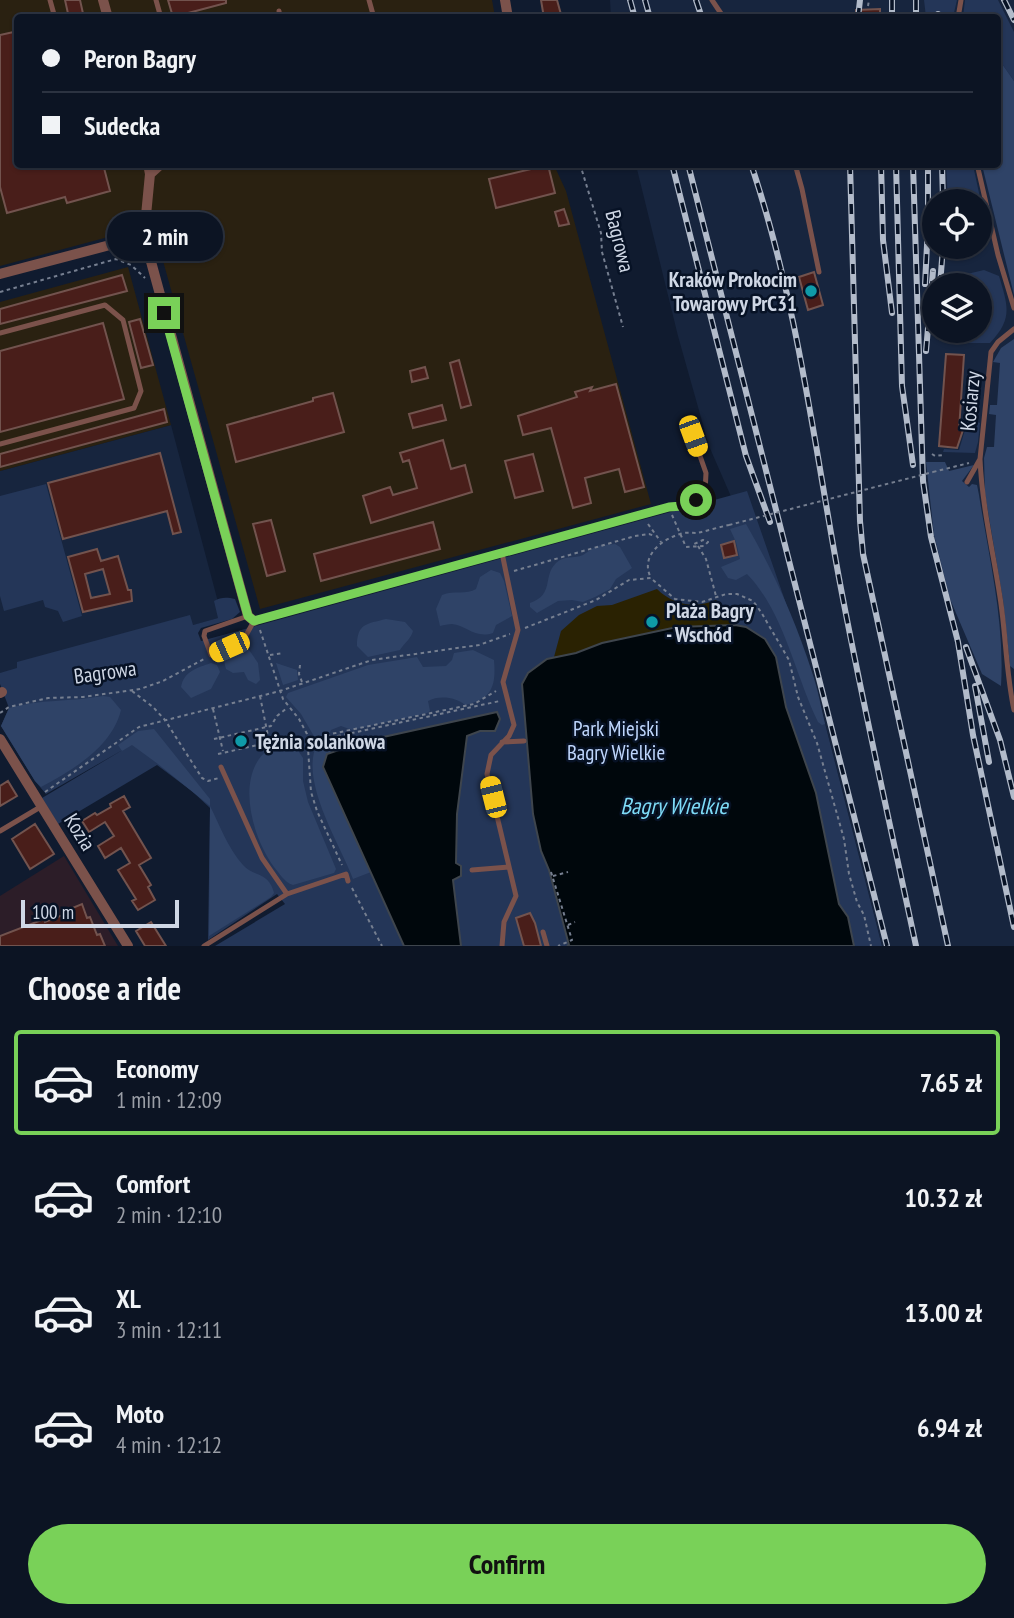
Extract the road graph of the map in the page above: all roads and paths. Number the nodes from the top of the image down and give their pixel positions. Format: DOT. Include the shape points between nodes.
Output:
graph roads {
  1 [pos="869,0"];
  2 [pos="868,6"];
  3 [pos="581,168"];
  4 [pos="796,168"];
  5 [pos="978,168"];
  6 [pos="149,169"];
  7 [pos="144,236"];
  8 [pos="818,272"];
  9 [pos="0,274"];
  10 [pos="158,291"];
  11 [pos="0,292"];
  12 [pos="1014,308"];
  13 [pos="623,327"];
  14 [pos="1014,329"];
  15 [pos="0,333"];
  16 [pos="693,436"];
  17 [pos="0,444"];
  18 [pos="932,454"];
  19 [pos="943,455"];
  20 [pos="980,459"];
  21 [pos="960,465"];
  22 [pos="967,482"];
  23 [pos="669,507"];
  24 [pos="641,515"];
  25 [pos="680,534"];
  26 [pos="655,536"];
  27 [pos="663,544"];
  28 [pos="692,545"];
  29 [pos="698,546"];
  30 [pos="502,553"];
  31 [pos="507,573"];
  32 [pos="651,578"];
  33 [pos="717,597"];
  34 [pos="251,618"];
  35 [pos="518,630"];
  36 [pos="283,653"];
  37 [pos="211,655"];
  38 [pos="268,655"];
  39 [pos="300,665"];
  40 [pos="503,682"];
  41 [pos="303,683"];
  42 [pos="131,690"];
  43 [pos="280,691"];
  44 [pos="260,696"];
  45 [pos="507,700"];
  46 [pos="288,706"];
  47 [pos="212,708"];
  48 [pos="1014,710"];
  49 [pos="0,713"];
  50 [pos="165,720"];
  51 [pos="265,727"];
  52 [pos="220,738"];
  53 [pos="326,738"];
  54 [pos="0,739"];
  55 [pos="214,739"];
  56 [pos="524,741"];
  57 [pos="269,742"];
  58 [pos="502,742"];
  59 [pos="309,743"];
  60 [pos="223,753"];
  61 [pos="218,754"];
  62 [pos="221,767"];
  63 [pos="226,777"];
  64 [pos="42,794"];
  65 [pos="42,806"];
  66 [pos="0,831"];
  67 [pos="509,867"];
  68 [pos="472,870"];
  69 [pos="568,872"];
  70 [pos="346,874"];
  71 [pos="348,881"];
  72 [pos="287,894"];
  73 [pos="575,922"];
  74 [pos="567,925"];
  75 [pos="543,932"];
  76 [pos="126,945"];
  77 [pos="204,946"];
  78 [pos="382,946"];
  79 [pos="502,946"];
  80 [pos="547,946"];
  81 [pos="558,946"];
  82 [pos="871,946"];
  1 -- 2 [label="path"];
  3 -- 13 [label="path, Bagrowa"];
  4 -- 8 [label="lane"];
  5 -- 12 [label="lane"];
  6 -- 7 [label="street"];
  7 -- 9 [label="street"];
  7 -- 10 [label="street"];
  10 -- 11 [label="path" via="131,265 116,259"];
  10 -- 34 [label="street"];
  14 -- 20 [label="lane, Kosiarzy" via="991,352"];
  15 -- 17 [label="lane" via="105,305 123,320 141,391 134,408"];
  16 -- 23 [label="lane" via="707,488 692,502"];
  18 -- 19 [label="path"];
  20 -- 22 [label="lane, Kosiarzy"];
  20 -- 48 [label="lane"];
  21 -- 25 [label="path, bridge"];
  23 -- 24 [label="lane"];
  23 -- 25 [label="path"];
  24 -- 26 [label="path"];
  24 -- 30 [label="lane"];
  25 -- 27 [label="path"];
  25 -- 28 [label="path" via="686,547"];
  26 -- 27 [label="path"];
  26 -- 31 [label="path" via="635,536"];
  27 -- 32 [label="path" via="648,560"];
  28 -- 29 [label="path"];
  28 -- 29 [label="path" via="708,542"];
  29 -- 33 [label="path"];
  30 -- 31 [label="lane"];
  30 -- 34 [label="lane"];
  31 -- 35 [label="lane"];
  32 -- 33 [label="path" via="675,599 702,602"];
  32 -- 35 [label="path" via="629,580 596,600"];
  33 -- 82 [label="path" via="737,594 758,606 789,660 817,743"];
  34 -- 37 [label="lane" via="245,637"];
  34 -- 37 [label="lane" via="205,631"];
  34 -- 38 [label="path"];
  35 -- 40 [label="lane"];
  35 -- 41 [label="path" via="479,645 384,657"];
  36 -- 38 [label="path"];
  37 -- 42 [label="path, Bagrowa" via="163,681"];
  38 -- 43 [label="path"];
  39 -- 41 [label="path"];
  40 -- 45 [label="lane"];
  40 -- 53 [label="path" via="474,704"];
  41 -- 43 [label="path"];
  42 -- 49 [label="path, Bagrowa" via="48,698 9,706"];
  42 -- 50 [label="path"];
  43 -- 44 [label="path"];
  43 -- 46 [label="path"];
  44 -- 47 [label="path"];
  44 -- 51 [label="path"];
  45 -- 53 [label="path"];
  45 -- 58 [label="lane" via="514,724"];
  46 -- 51 [label="path"];
  46 -- 59 [label="path" via="304,727"];
  47 -- 50 [label="path"];
  47 -- 52 [label="path"];
  50 -- 63 [label="path" via="202,778"];
  50 -- 64 [label="path" via="131,731"];
  51 -- 52 [label="path"];
  51 -- 57 [label="path"];
  52 -- 55 [label="path"];
  52 -- 60 [label="path"];
  53 -- 59 [label="path"];
  54 -- 65 [label="street, Kozia"];
  56 -- 58 [label="lane"];
  57 -- 59 [label="path" via="293,737"];
  57 -- 60 [label="path"];
  58 -- 67 [label="lane" via="491,755 487,774"];
  59 -- 70 [label="path" via="314,802"];
  60 -- 61 [label="path"];
  62 -- 63 [label="lane"];
  63 -- 72 [label="lane" via="262,859"];
  65 -- 66 [label="lane"];
  65 -- 76 [label="street, Kozia"];
  67 -- 68 [label="lane"];
  67 -- 79 [label="lane" via="516,896 504,922"];
  69 -- 74 [label="path" via="552,874"];
  70 -- 71 [label="lane"];
  70 -- 72 [label="lane"];
  71 -- 78 [label="path"];
  72 -- 77 [label="lane"];
  73 -- 74 [label="path"];
  74 -- 81 [label="path" via="572,940"];
  75 -- 80 [label="lane"];
}
